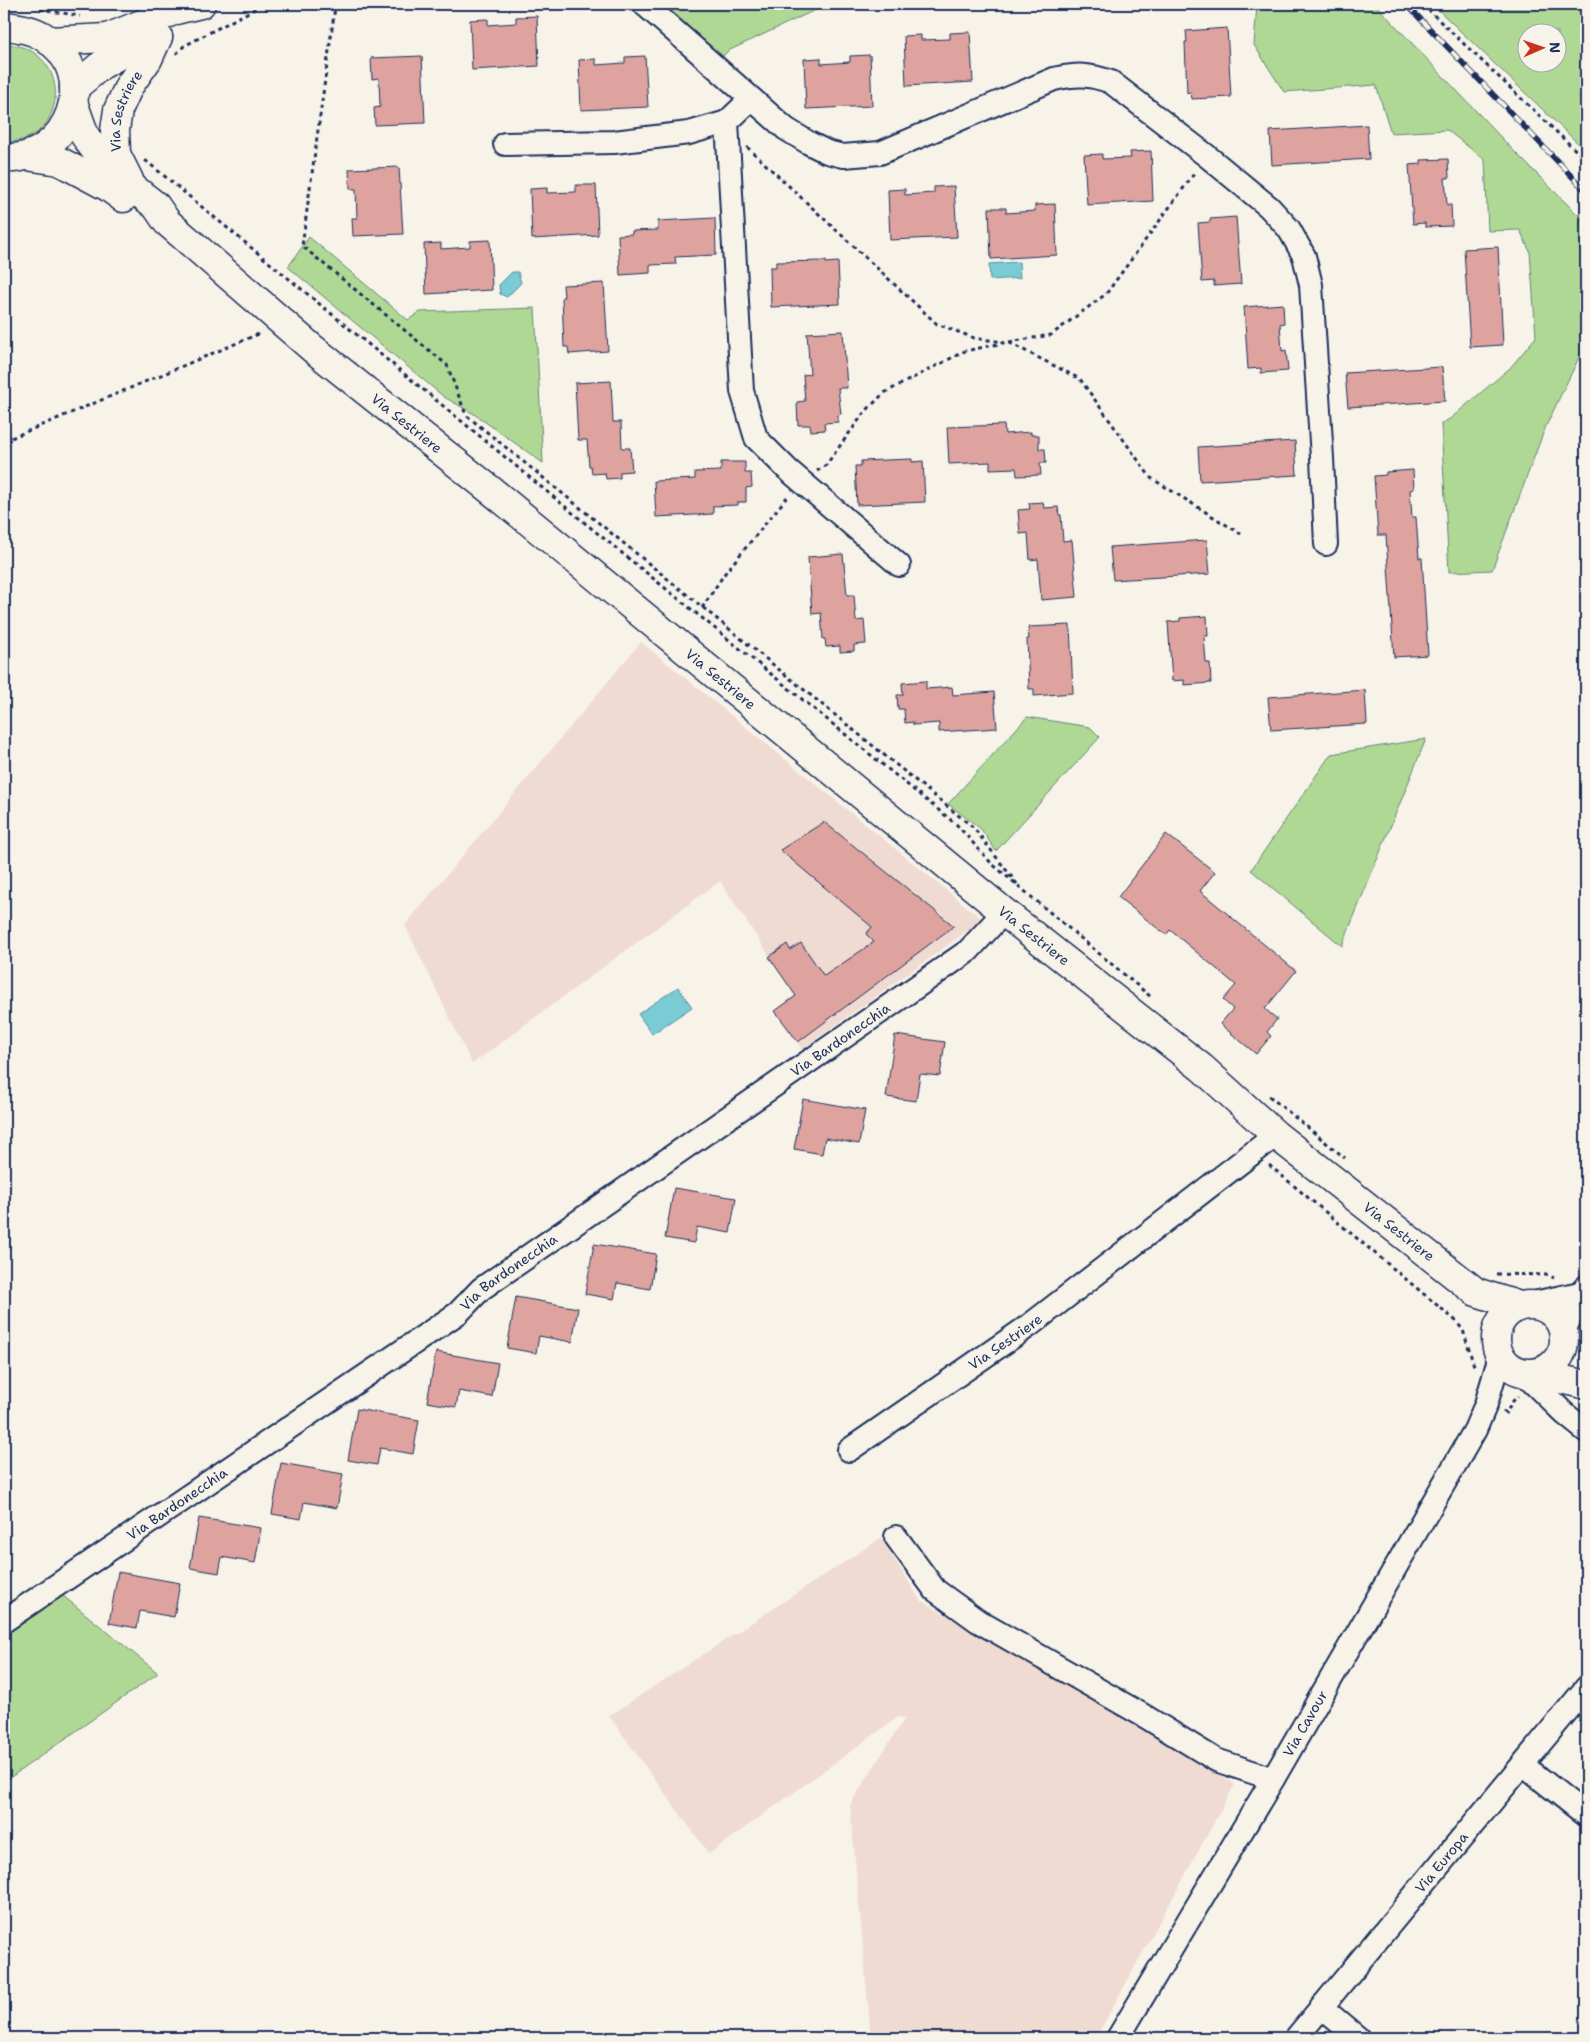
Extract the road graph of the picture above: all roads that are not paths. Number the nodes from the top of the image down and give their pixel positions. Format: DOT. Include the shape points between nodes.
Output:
graph roads {
  1 [pos="644,4"];
  2 [pos="198,5"];
  3 [pos="4,26"];
  4 [pos="158,37"];
  5 [pos="49,41"];
  6 [pos="74,97"];
  7 [pos="751,99"];
  8 [pos="727,122"];
  9 [pos="505,144"];
  10 [pos="16,157"];
  11 [pos="134,190"];
  12 [pos="167,222"];
  13 [pos="1326,544"];
  14 [pos="900,565"];
  15 [pos="1004,912"];
  16 [pos="1276,1135"];
  17 [pos="1484,1283"];
  18 [pos="1583,1290"];
  19 [pos="1522,1306"];
  20 [pos="1564,1337"];
  21 [pos="1516,1368"];
  22 [pos="1586,1381"];
  23 [pos="1586,1385"];
  24 [pos="1586,1432"];
  25 [pos="849,1450"];
  26 [pos="896,1537"];
  27 [pos="4,1621"];
  28 [pos="1586,1688"];
  29 [pos="1523,1765"];
  30 [pos="1272,1779"];
  31 [pos="1586,1815"];
  32 [pos="1320,2007"];
  33 [pos="1118,2038"];
  34 [pos="1296,2038"];
  35 [pos="1358,2038"];
  1 -- 7 [label="street"];
  2 -- 4 [label="main road"];
  2 -- 5 [label="main road" via="176,10 107,38"];
  3 -- 5 [label="main road" via="25,28"];
  4 -- 6 [label="main road" via="100,66"];
  4 -- 11 [label="main road, Via Sestriere" via="118,110 116,154"];
  5 -- 6 [label="main road, Via Sestriere" via="61,52 71,69"];
  6 -- 10 [label="main road" via="68,122 57,137 44,149"];
  6 -- 11 [label="main road, Via Sestriere" via="85,136 108,168"];
  7 -- 8 [label="street"];
  7 -- 13 [label="street" via="786,129 809,143 843,156 862,156 903,144 1054,79 1092,76 1111,82 1207,156 1269,207 1289,229 1304,256 1311,285"];
  8 -- 9 [label="street" via="688,133 614,142"];
  8 -- 14 [label="street" via="742,390 756,438"];
  10 -- 12 [label="main road, Via Sestriere" via="60,161 108,187 146,217"];
  11 -- 12 [label="main road, Via Sestriere" via="156,206"];
  12 -- 15 [label="main road, Via Sestriere" via="279,320"];
  15 -- 16 [label="main road, Via Sestriere" via="1202,1068"];
  15 -- 27 [label="street, Via Bardonecchia" via="968,951 481,1289 458,1314"];
  16 -- 17 [label="main road, Via Sestriere"];
  16 -- 25 [label="street, Via Sestriere" via="1030,1325"];
  17 -- 19 [label="main road"];
  17 -- 21 [label="main road"];
  18 -- 19 [label="street"];
  18 -- 20 [label="street"];
  19 -- 20 [label="main road" via="1535,1305 1554,1314"];
  19 -- 21 [label="main road" via="1505,1316 1498,1325"];
  20 -- 21 [label="main road" via="1563,1350 1553,1366"];
  20 -- 22 [label="main road"];
  21 -- 23 [label="main road"];
  21 -- 24 [label="street"];
  21 -- 30 [label="street, Via Cavour" via="1486,1404 1475,1430"];
  26 -- 30 [label="street" via="935,1590 978,1621 1216,1760"];
  28 -- 29 [label="street, Via Europa"];
  29 -- 31 [label="street"];
  29 -- 32 [label="street, Via Europa"];
  30 -- 33 [label="street, Via Cavour"];
  32 -- 34 [label="street, Via Europa"];
  32 -- 35 [label="street"];
}
